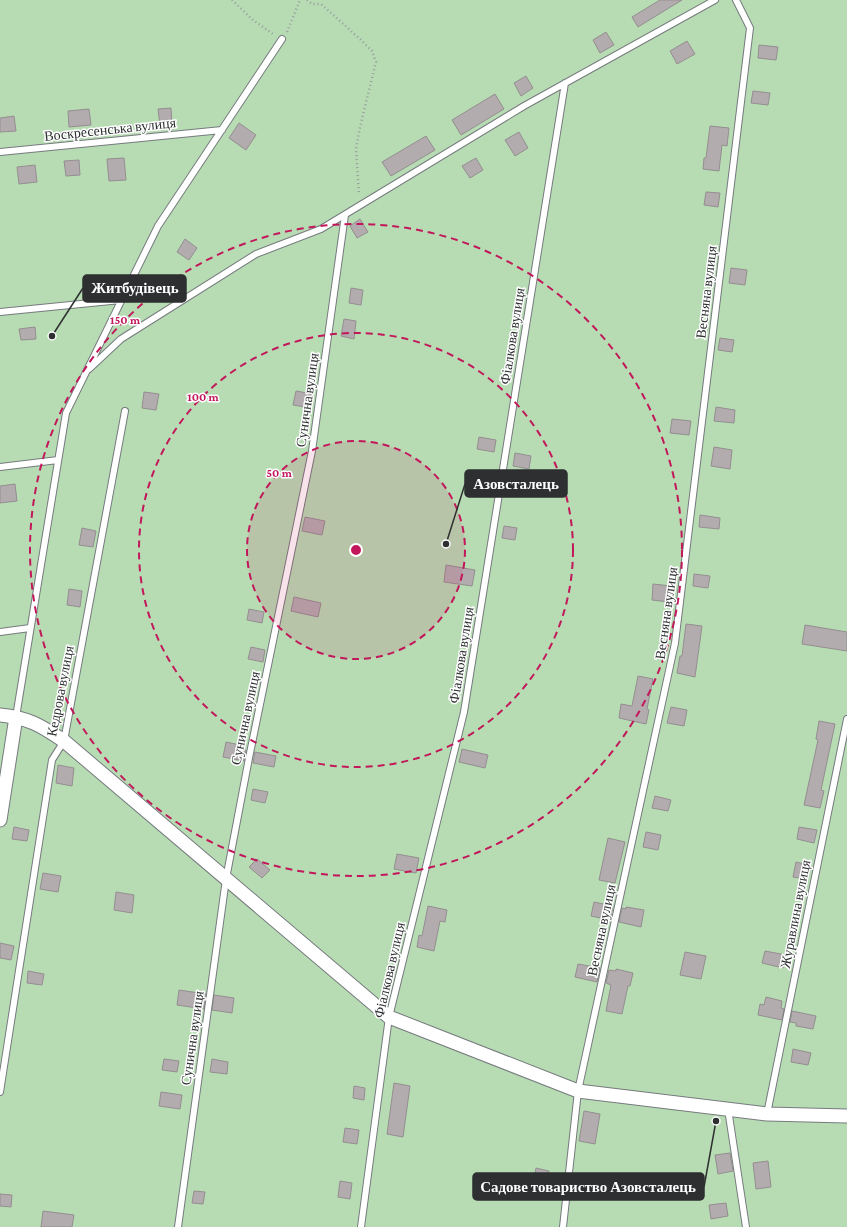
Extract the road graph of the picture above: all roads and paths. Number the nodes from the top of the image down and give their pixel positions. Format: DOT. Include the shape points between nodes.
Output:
graph roads {
  1 [pos="232,0"];
  2 [pos="300,0"];
  3 [pos="307,0"];
  4 [pos="715,0"];
  5 [pos="736,0"];
  6 [pos="282,39"];
  7 [pos="565,83"];
  8 [pos="222,130"];
  9 [pos="0,152"];
  10 [pos="360,206"];
  11 [pos="345,215"];
  12 [pos="121,300"];
  13 [pos="0,312"];
  14 [pos="86,371"];
  15 [pos="124,411"];
  16 [pos="58,460"];
  17 [pos="0,467"];
  18 [pos="30,628"];
  19 [pos="0,632"];
  20 [pos="0,715"];
  21 [pos="16,716"];
  22 [pos="847,719"];
  23 [pos="64,741"];
  24 [pos="0,820"];
  25 [pos="226,878"];
  26 [pos="389,1017"];
  27 [pos="578,1091"];
  28 [pos="0,1092"];
  29 [pos="728,1109"];
  30 [pos="767,1114"];
  31 [pos="847,1116"];
  32 [pos="178,1227"];
  33 [pos="361,1227"];
  34 [pos="563,1227"];
  35 [pos="746,1227"];
  1 -- 6 [label="path" via="253,20"];
  2 -- 6 [label="path"];
  3 -- 10 [label="path" via="312,4 321,4 360,38 372,51 376,62 356,149"];
  4 -- 7 [label="lane"];
  5 -- 27 [label="lane, Весняна вулиця" via="750,28 675,643"];
  6 -- 8 [label="lane"];
  7 -- 10 [label="lane"];
  7 -- 26 [label="lane, Фіалкова вулиця" via="464,712"];
  8 -- 9 [label="lane, Воскресенська вулиця"];
  8 -- 12 [label="lane" via="158,226"];
  10 -- 11 [label="lane"];
  11 -- 14 [label="lane" via="321,229 256,254 121,339"];
  11 -- 25 [label="lane, Сунична вулиця" via="312,451"];
  12 -- 13 [label="lane"];
  12 -- 14 [label="lane"];
  14 -- 16 [label="lane" via="66,413"];
  15 -- 23 [label="lane, Кедрова вулиця"];
  16 -- 17 [label="lane"];
  16 -- 18 [label="lane"];
  18 -- 19 [label="lane"];
  18 -- 21 [label="lane"];
  20 -- 21 [label="street"];
  21 -- 23 [label="street" via="37,723"];
  21 -- 24 [label="street"];
  22 -- 30 [label="lane, Журавлина вулиця"];
  23 -- 25 [label="street"];
  23 -- 28 [label="lane, Кедрова вулиця" via="52,760"];
  25 -- 26 [label="street"];
  25 -- 32 [label="lane, Сунична вулиця"];
  26 -- 27 [label="street"];
  26 -- 33 [label="lane, Фіалкова вулиця"];
  27 -- 29 [label="street"];
  27 -- 34 [label="lane, Весняна вулиця"];
  29 -- 30 [label="street"];
  29 -- 35 [label="lane"];
  30 -- 31 [label="street"];
}
